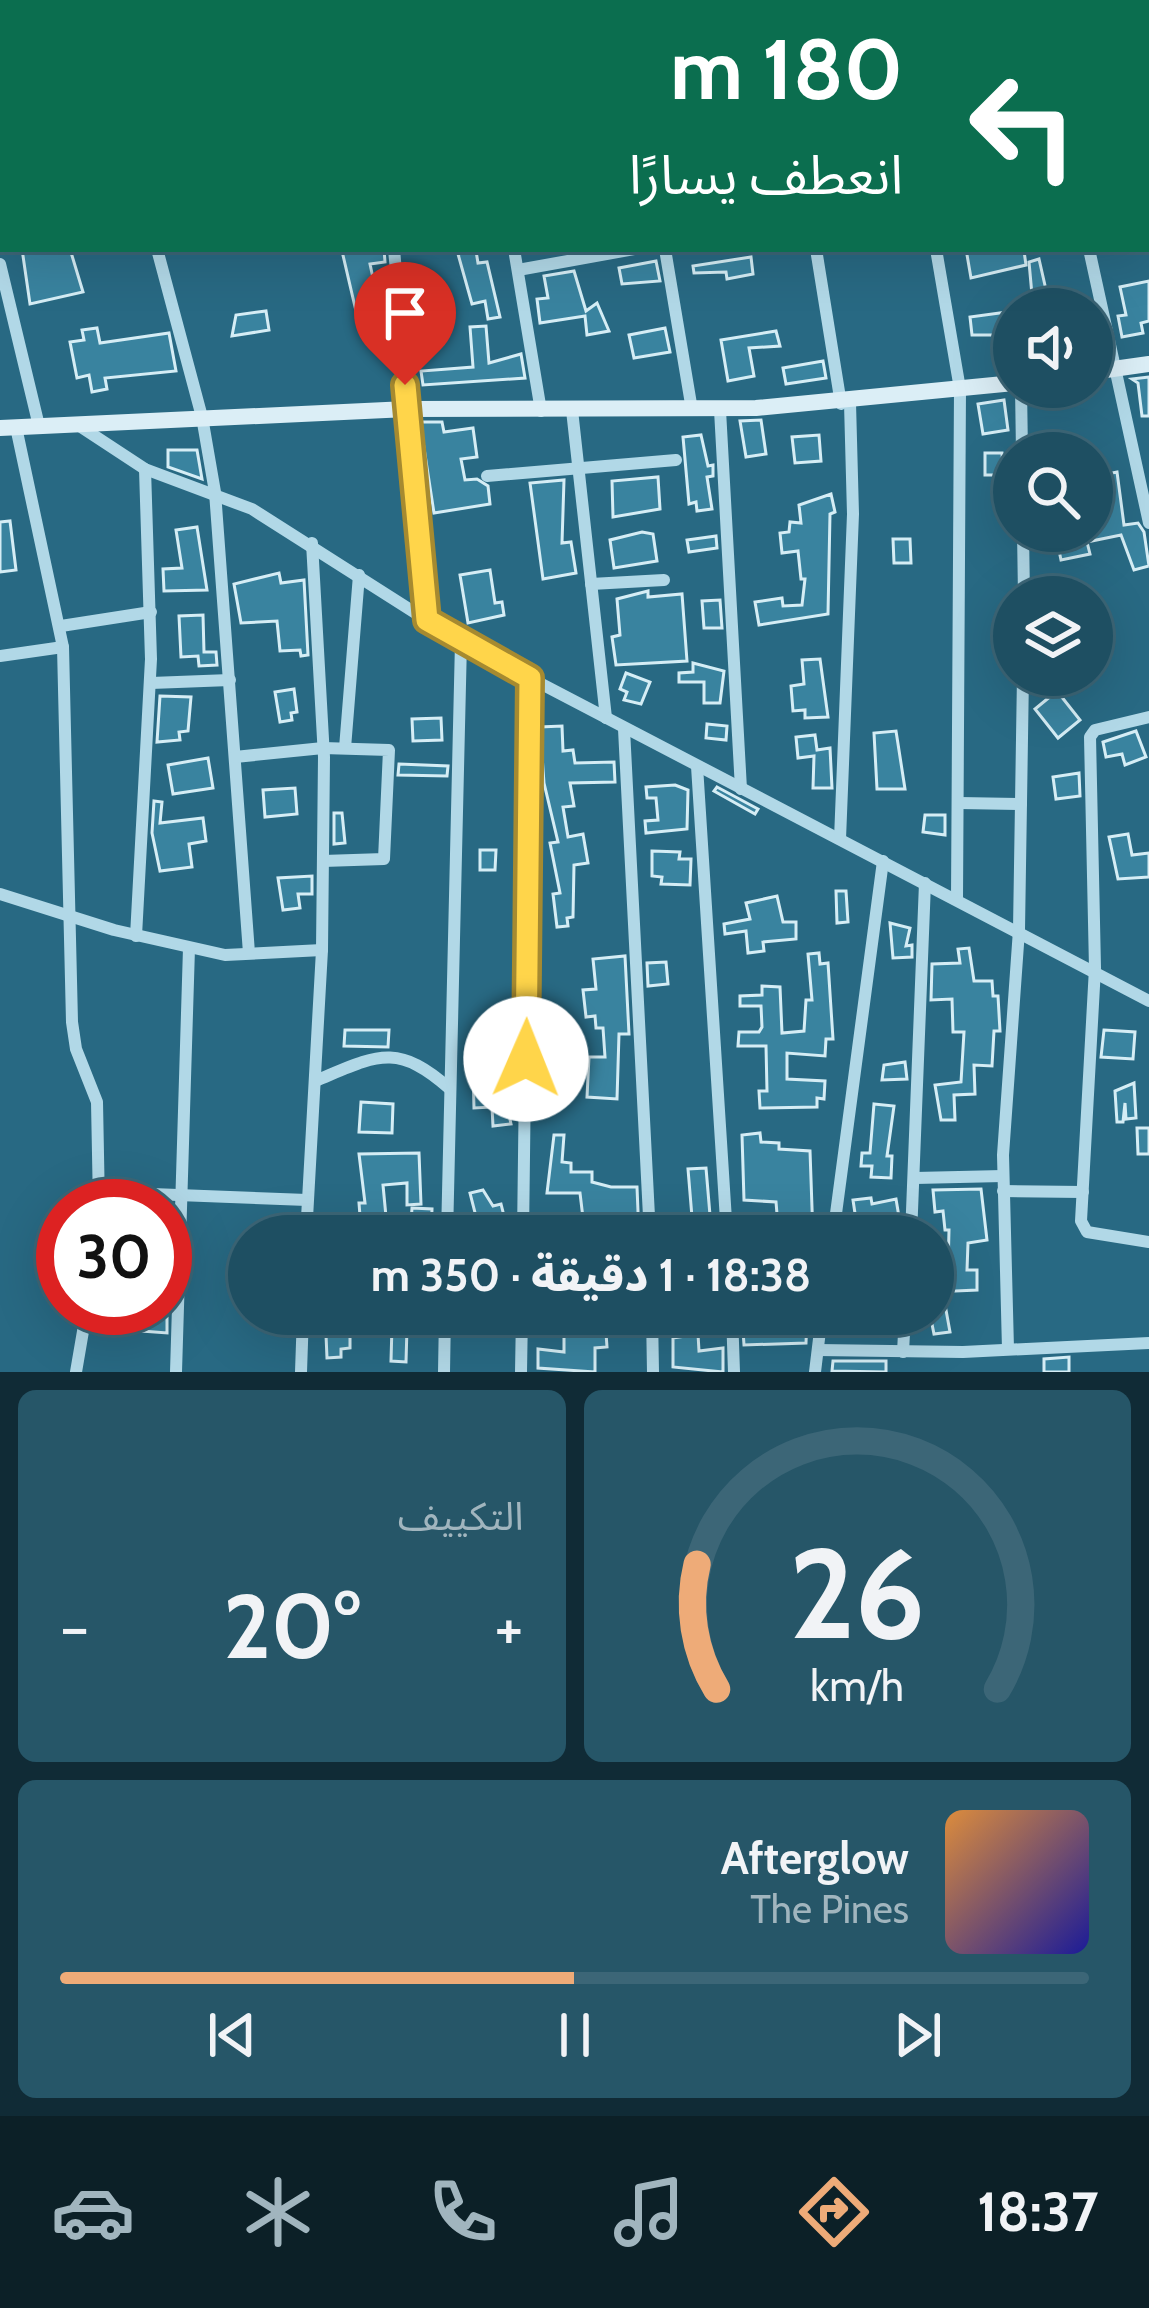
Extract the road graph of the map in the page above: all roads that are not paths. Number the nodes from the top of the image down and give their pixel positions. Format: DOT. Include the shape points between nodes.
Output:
graph roads {
  1 [pos="158,252"];
  2 [pos="394,252"];
  3 [pos="515,252"];
  4 [pos="617,252"];
  5 [pos="666,252"];
  6 [pos="817,252"];
  7 [pos="937,252"];
  8 [pos="1090,252"];
  9 [pos="0,264"];
  10 [pos="518,270"];
  11 [pos="1149,364"];
  12 [pos="1114,368"];
  13 [pos="993,387"];
  14 [pos="960,389"];
  15 [pos="845,404"];
  16 [pos="406,409"];
  17 [pos="572,410"];
  18 [pos="692,410"];
  19 [pos="720,410"];
  20 [pos="541,411"];
  21 [pos="202,417"];
  22 [pos="74,423"];
  23 [pos="39,426"];
  24 [pos="8,428"];
  25 [pos="676,460"];
  26 [pos="578,468"];
  27 [pos="145,469"];
  28 [pos="487,476"];
  29 [pos="215,492"];
  30 [pos="1149,524"];
  31 [pos="312,543"];
  32 [pos="359,575"];
  33 [pos="664,580"];
  34 [pos="591,584"];
  35 [pos="151,612"];
  36 [pos="427,620"];
  37 [pos="61,626"];
  38 [pos="461,642"];
  39 [pos="64,646"];
  40 [pos="0,656"];
  41 [pos="530,678"];
  42 [pos="230,680"];
  43 [pos="151,683"];
  44 [pos="1023,696"];
  45 [pos="1149,717"];
  46 [pos="606,718"];
  47 [pos="624,729"];
  48 [pos="323,748"];
  49 [pos="345,748"];
  50 [pos="235,757"];
  51 [pos="697,766"];
  52 [pos="741,789"];
  53 [pos="958,803"];
  54 [pos="1021,805"];
  55 [pos="840,839"];
  56 [pos="323,861"];
  57 [pos="884,861"];
  58 [pos="925,883"];
  59 [pos="0,894"];
  60 [pos="957,899"];
  61 [pos="73,919"];
  62 [pos="1019,930"];
  63 [pos="136,936"];
  64 [pos="189,948"];
  65 [pos="322,950"];
  66 [pos="249,953"];
  67 [pos="1095,968"];
  68 [pos="1149,1000"];
  69 [pos="315,1081"];
  70 [pos="449,1089"];
  71 [pos="915,1178"];
  72 [pos="99,1179"];
  73 [pos="182,1179"];
  74 [pos="1003,1184"];
  75 [pos="1083,1192"];
  76 [pos="192,1195"];
  77 [pos="307,1200"];
  78 [pos="307,1215"];
  79 [pos="447,1215"];
  80 [pos="524,1215"];
  81 [pos="649,1215"];
  82 [pos="726,1215"];
  83 [pos="836,1215"];
  84 [pos="912,1215"];
  85 [pos="1149,1242"];
  86 [pos="82,1335"];
  87 [pos="177,1335"];
  88 [pos="302,1335"];
  89 [pos="445,1335"];
  90 [pos="522,1335"];
  91 [pos="652,1335"];
  92 [pos="732,1335"];
  93 [pos="820,1335"];
  94 [pos="904,1335"];
  95 [pos="1149,1343"];
  96 [pos="1008,1349"];
  97 [pos="818,1350"];
  98 [pos="903,1352"];
  99 [pos="76,1372"];
  100 [pos="176,1372"];
  101 [pos="301,1372"];
  102 [pos="444,1372"];
  103 [pos="521,1372"];
  104 [pos="653,1372"];
  105 [pos="734,1372"];
  106 [pos="814,1372"];
  1 -- 21 [label="street"];
  2 -- 16 [label="street"];
  3 -- 10 [label="street"];
  4 -- 10 [label="street"];
  5 -- 18 [label="street"];
  6 -- 15 [label="street"];
  7 -- 14 [label="street"];
  8 -- 12 [label="street"];
  9 -- 23 [label="street"];
  10 -- 20 [label="street"];
  11 -- 12 [label="street"];
  12 -- 30 [label="street"];
  13 -- 14 [label="street"];
  14 -- 15 [label="street"];
  14 -- 53 [label="street"];
  15 -- 19 [label="street"];
  15 -- 55 [label="street" via="853,514"];
  16 -- 20 [label="street"];
  16 -- 21 [label="street"];
  16 -- 36 [label="street"];
  17 -- 18 [label="street"];
  17 -- 20 [label="street"];
  17 -- 26 [label="street"];
  18 -- 19 [label="street"];
  19 -- 52 [label="street"];
  21 -- 22 [label="street"];
  21 -- 29 [label="street"];
  22 -- 23 [label="street"];
  22 -- 27 [label="street"];
  23 -- 24 [label="street"];
  24 -- 37 [label="street"];
  25 -- 26 [label="street"];
  26 -- 28 [label="street"];
  26 -- 34 [label="street"];
  27 -- 29 [label="street"];
  27 -- 35 [label="street"];
  29 -- 31 [label="street"];
  29 -- 42 [label="street"];
  31 -- 32 [label="street"];
  31 -- 48 [label="street"];
  32 -- 36 [label="street"];
  32 -- 49 [label="street"];
  33 -- 34 [label="street"];
  34 -- 46 [label="street"];
  35 -- 37 [label="street"];
  35 -- 43 [label="street"];
  36 -- 38 [label="street"];
  37 -- 39 [label="street"];
  38 -- 41 [label="street"];
  38 -- 70 [label="street"];
  39 -- 40 [label="street"];
  39 -- 61 [label="street"];
  41 -- 46 [label="street"];
  41 -- 80 [label="street"];
  42 -- 43 [label="street"];
  42 -- 50 [label="street"];
  43 -- 63 [label="street"];
  44 -- 54 [label="street"];
  45 -- 67 [label="street" via="1090,736"];
  46 -- 47 [label="street"];
  47 -- 51 [label="street"];
  47 -- 81 [label="street"];
  48 -- 49 [label="street"];
  48 -- 50 [label="street"];
  48 -- 56 [label="street"];
  49 -- 56 [label="street" via="389,750 385,857"];
  50 -- 66 [label="street"];
  51 -- 52 [label="street"];
  51 -- 82 [label="street"];
  52 -- 55 [label="street"];
  53 -- 54 [label="street"];
  53 -- 60 [label="street"];
  54 -- 62 [label="street"];
  55 -- 57 [label="street"];
  56 -- 65 [label="street"];
  57 -- 58 [label="street"];
  57 -- 83 [label="street"];
  58 -- 60 [label="street"];
  58 -- 71 [label="street"];
  59 -- 61 [label="street"];
  60 -- 62 [label="street"];
  61 -- 63 [label="street"];
  61 -- 72 [label="street" via="74,1039 97,1102"];
  62 -- 67 [label="street"];
  62 -- 74 [label="street"];
  63 -- 64 [label="street"];
  64 -- 66 [label="street"];
  64 -- 73 [label="street"];
  65 -- 66 [label="street"];
  65 -- 69 [label="street"];
  67 -- 68 [label="street"];
  67 -- 75 [label="street"];
  69 -- 70 [label="street" via="400,1056"];
  69 -- 77 [label="street"];
  70 -- 79 [label="street"];
  71 -- 74 [label="street"];
  71 -- 84 [label="street"];
  74 -- 75 [label="street"];
  74 -- 96 [label="street"];
  75 -- 85 [label="street" via="1083,1230"];
  76 -- 77 [label="street"];
  77 -- 78 [label="street"];
  86 -- 99 [label="street"];
  87 -- 100 [label="street"];
  88 -- 101 [label="street"];
  89 -- 102 [label="street"];
  90 -- 103 [label="street"];
  91 -- 104 [label="street"];
  92 -- 105 [label="street"];
  93 -- 97 [label="street"];
  94 -- 98 [label="street"];
  95 -- 96 [label="street"];
  96 -- 98 [label="street"];
  97 -- 98 [label="street"];
  97 -- 106 [label="street"];
}
